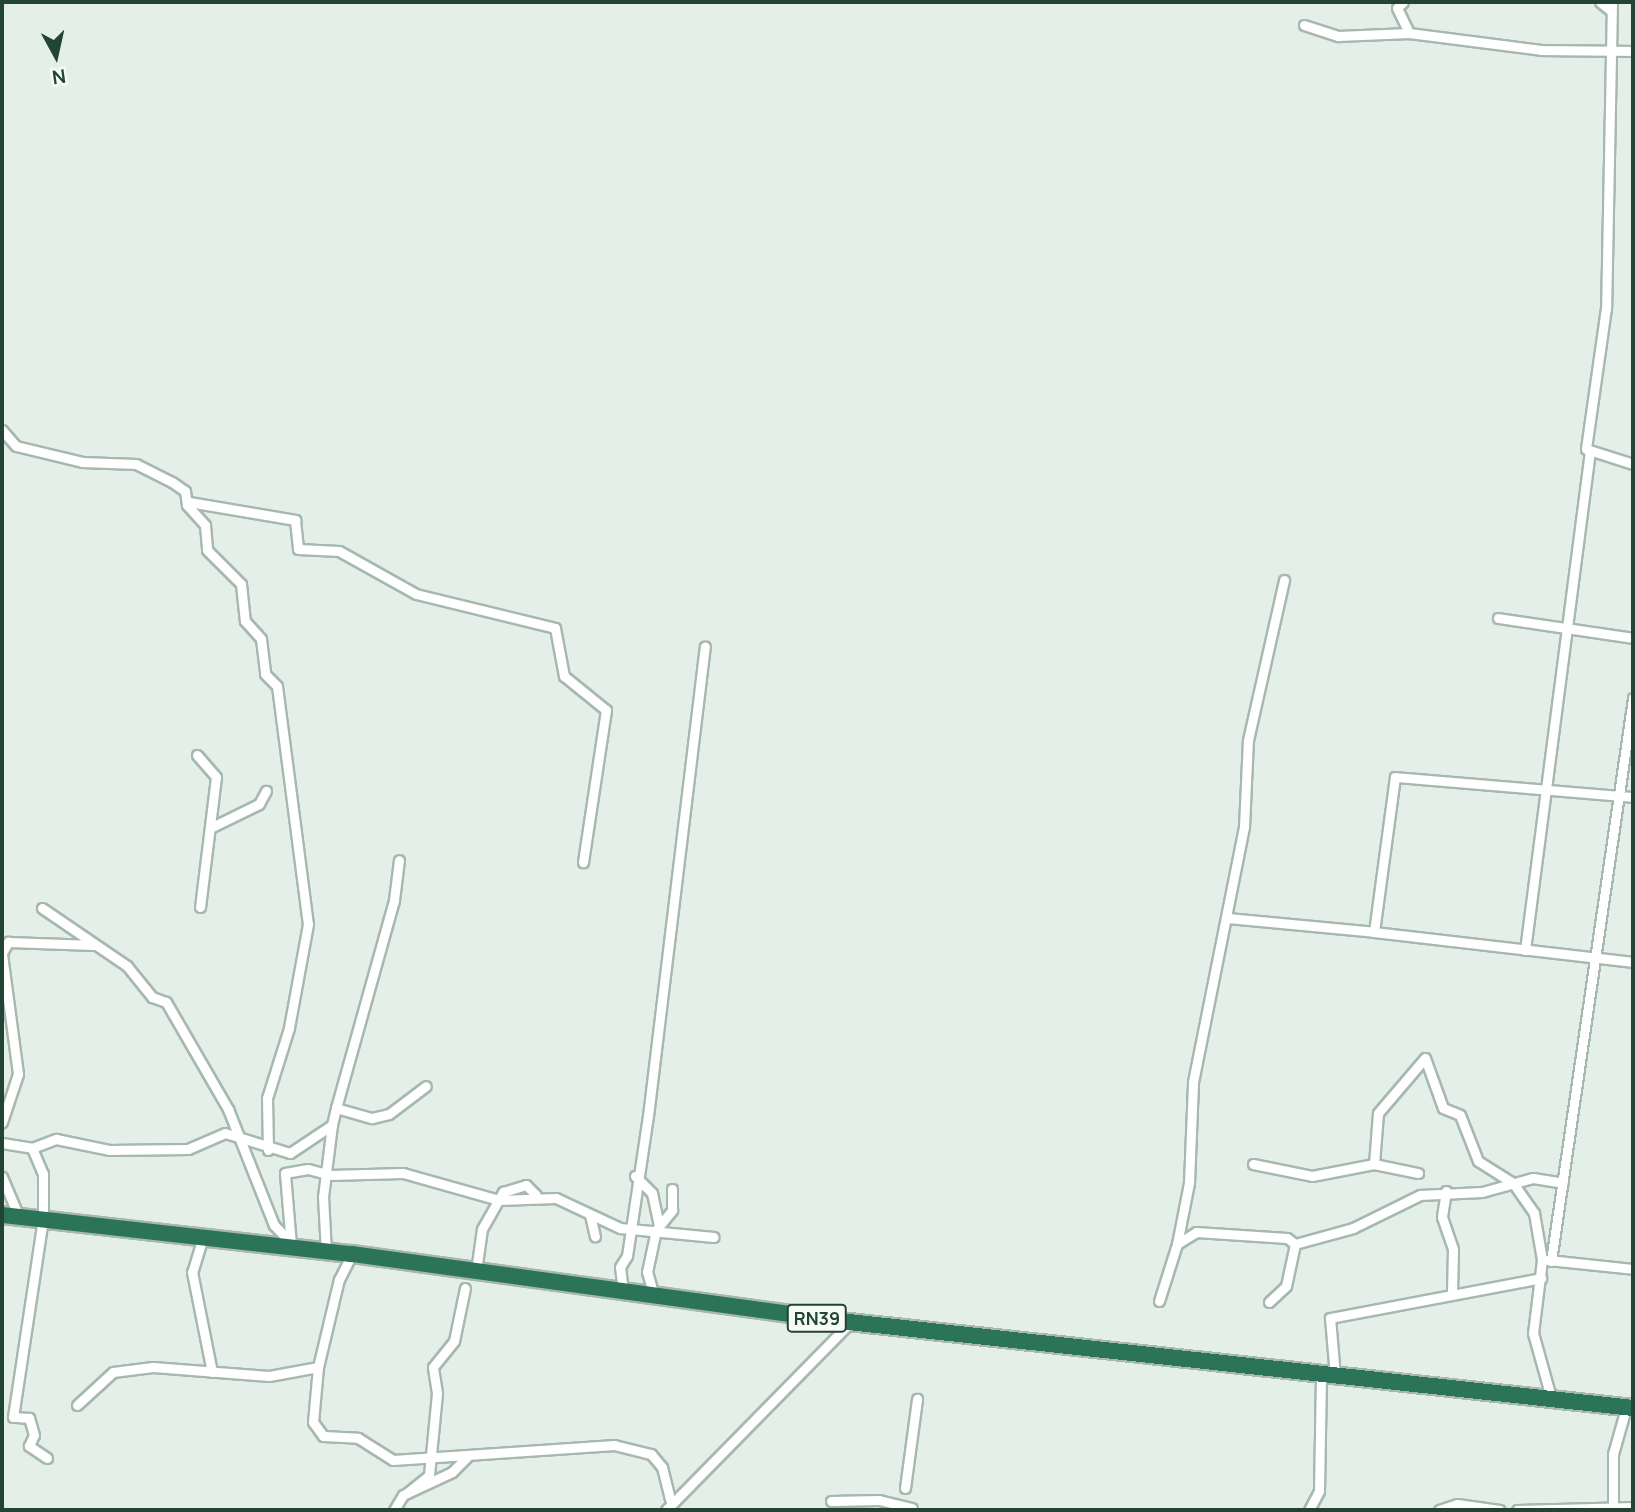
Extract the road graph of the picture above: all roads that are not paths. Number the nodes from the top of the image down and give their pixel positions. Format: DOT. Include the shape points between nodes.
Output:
graph roads {
  1 [pos="1403,2"];
  2 [pos="1600,2"];
  3 [pos="1612,6"];
  4 [pos="1304,25"];
  5 [pos="1409,33"];
  6 [pos="1613,51"];
  7 [pos="1633,51"];
  8 [pos="2,430"];
  9 [pos="1590,451"];
  10 [pos="1633,464"];
  11 [pos="186,502"];
  12 [pos="1284,580"];
  13 [pos="1498,618"];
  14 [pos="1570,625"];
  15 [pos="1633,638"];
  16 [pos="705,646"];
  17 [pos="1633,698"];
  18 [pos="197,755"];
  19 [pos="266,791"];
  20 [pos="1550,792"];
  21 [pos="1618,795"];
  22 [pos="1633,797"];
  23 [pos="212,827"];
  24 [pos="399,860"];
  25 [pos="583,862"];
  26 [pos="200,907"];
  27 [pos="42,908"];
  28 [pos="1227,918"];
  29 [pos="1374,932"];
  30 [pos="94,945"];
  31 [pos="1525,950"];
  32 [pos="2,953"];
  33 [pos="1592,958"];
  34 [pos="1633,962"];
  35 [pos="426,1086"];
  36 [pos="336,1108"];
  37 [pos="2,1122"];
  38 [pos="332,1125"];
  39 [pos="239,1141"];
  40 [pos="2,1143"];
  41 [pos="32,1148"];
  42 [pos="268,1150"];
  43 [pos="1253,1164"];
  44 [pos="1374,1164"];
  45 [pos="1418,1173"];
  46 [pos="330,1175"];
  47 [pos="635,1176"];
  48 [pos="2,1177"];
  49 [pos="1563,1182"];
  50 [pos="1513,1183"];
  51 [pos="672,1189"];
  52 [pos="1446,1191"];
  53 [pos="499,1200"];
  54 [pos="2,1215"];
  55 [pos="590,1215"];
  56 [pos="19,1217"];
  57 [pos="43,1219"];
  58 [pos="628,1225"];
  59 [pos="660,1225"];
  60 [pos="594,1236"];
  61 [pos="203,1237"];
  62 [pos="714,1237"];
  63 [pos="1177,1244"];
  64 [pos="1295,1244"];
  65 [pos="296,1247"];
  66 [pos="326,1252"];
  67 [pos="352,1254"];
  68 [pos="1547,1260"];
  69 [pos="1633,1269"];
  70 [pos="476,1271"];
  71 [pos="1541,1278"];
  72 [pos="465,1288"];
  73 [pos="623,1291"];
  74 [pos="1452,1292"];
  75 [pos="654,1296"];
  76 [pos="1159,1301"];
  77 [pos="1269,1302"];
  78 [pos="852,1322"];
  79 [pos="318,1367"];
  80 [pos="212,1373"];
  81 [pos="1328,1375"];
  82 [pos="917,1399"];
  83 [pos="1552,1401"];
  84 [pos="77,1405"];
  85 [pos="1630,1408"];
  86 [pos="468,1456"];
  87 [pos="47,1458"];
  88 [pos="433,1458"];
  89 [pos="905,1488"];
  90 [pos="407,1493"];
  91 [pos="670,1500"];
  92 [pos="831,1501"];
  93 [pos="1633,1507"];
  94 [pos="912,1508"];
  95 [pos="1613,1508"];
  96 [pos="394,1510"];
  97 [pos="666,1510"];
  98 [pos="1309,1510"];
  99 [pos="1441,1510"];
  100 [pos="1482,1510"];
  101 [pos="1500,1510"];
  102 [pos="1517,1510"];
  1 -- 5 [label="street" via="1397,8"];
  2 -- 3 [label="street"];
  3 -- 6 [label="street"];
  4 -- 5 [label="street" via="1338,36"];
  5 -- 6 [label="street" via="1541,50"];
  6 -- 7 [label="street"];
  6 -- 9 [label="street" via="1604,183 1606,308"];
  8 -- 11 [label="street" via="16,446 82,462 136,464 185,491"];
  9 -- 10 [label="street"];
  9 -- 14 [label="street"];
  11 -- 25 [label="street" via="295,520 298,549 340,551 416,594 555,628 564,676 606,710"];
  11 -- 42 [label="street" via="205,525 206,550 241,584 245,621 261,639 265,674 277,686 275,709 286,732 298,829 295,858 308,924 289,1028 267,1098"];
  12 -- 28 [label="street" via="1248,740 1246,814"];
  13 -- 14 [label="street"];
  14 -- 15 [label="street"];
  14 -- 20 [label="street"];
  16 -- 47 [label="street" via="648,1116"];
  17 -- 21 [label="street"];
  18 -- 23 [label="street" via="216,777"];
  19 -- 23 [label="street" via="259,804"];
  20 -- 21 [label="street"];
  20 -- 29 [label="street" via="1390,780"];
  20 -- 31 [label="street"];
  21 -- 22 [label="street"];
  21 -- 33 [label="street"];
  23 -- 26 [label="street"];
  24 -- 36 [label="street" via="396,891"];
  27 -- 30 [label="street"];
  28 -- 29 [label="street"];
  28 -- 63 [label="street" via="1193,1082 1189,1183"];
  29 -- 31 [label="street"];
  30 -- 32 [label="street" via="8,943"];
  30 -- 39 [label="street" via="166,1002 228,1109"];
  31 -- 33 [label="street"];
  32 -- 37 [label="street" via="18,1074"];
  33 -- 34 [label="street"];
  33 -- 49 [label="street"];
  35 -- 36 [label="street" via="389,1114 372,1118"];
  36 -- 38 [label="street"];
  38 -- 42 [label="street" via="306,1148"];
  38 -- 46 [label="street" via="326,1161"];
  39 -- 41 [label="street" via="225,1133 188,1149 109,1150 56,1139"];
  39 -- 42 [label="street"];
  39 -- 65 [label="street" via="274,1225"];
  40 -- 41 [label="street"];
  41 -- 57 [label="street" via="43,1174"];
  43 -- 44 [label="street" via="1312,1177"];
  44 -- 45 [label="street"];
  44 -- 50 [label="street" via="1378,1112 1425,1058 1443,1108 1460,1115 1478,1161"];
  46 -- 53 [label="street" via="403,1173"];
  46 -- 65 [label="street" via="308,1168 285,1173"];
  46 -- 66 [label="street" via="322,1207"];
  47 -- 58 [label="street"];
  47 -- 59 [label="street"];
  48 -- 56 [label="street"];
  49 -- 50 [label="street"];
  49 -- 68 [label="street"];
  50 -- 52 [label="street" via="1482,1192"];
  50 -- 68 [label="street" via="1534,1213"];
  51 -- 59 [label="street"];
  52 -- 64 [label="street"];
  52 -- 74 [label="street" via="1442,1217 1452,1250"];
  53 -- 55 [label="street" via="536,1195"];
  53 -- 70 [label="street" via="481,1229"];
  54 -- 56 [label="highway, RN39"];
  55 -- 58 [label="street"];
  55 -- 60 [label="street"];
  56 -- 57 [label="highway, RN39"];
  57 -- 61 [label="highway, RN39"];
  57 -- 87 [label="street" via="13,1417 29,1418 34,1435 29,1446"];
  58 -- 59 [label="street"];
  58 -- 73 [label="street" via="627,1256 620,1266"];
  59 -- 62 [label="street"];
  59 -- 75 [label="street" via="647,1272"];
  61 -- 65 [label="highway, RN39"];
  61 -- 80 [label="street" via="192,1272"];
  63 -- 64 [label="street" via="1196,1232 1287,1238"];
  63 -- 76 [label="street"];
  64 -- 77 [label="street" via="1286,1286"];
  65 -- 66 [label="highway, RN39"];
  66 -- 67 [label="highway, RN39"];
  67 -- 70 [label="highway, RN39"];
  67 -- 79 [label="street" via="339,1279"];
  68 -- 69 [label="street"];
  68 -- 71 [label="street"];
  70 -- 73 [label="highway, RN39"];
  71 -- 74 [label="street"];
  71 -- 83 [label="street" via="1533,1333"];
  72 -- 88 [label="street" via="454,1341 433,1367"];
  73 -- 75 [label="highway, RN39"];
  74 -- 81 [label="street" via="1330,1318"];
  75 -- 78 [label="highway, RN39"];
  78 -- 81 [label="highway, RN39"];
  78 -- 91 [label="street"];
  79 -- 80 [label="street" via="269,1376"];
  79 -- 88 [label="street" via="313,1422 323,1436 358,1438 393,1460"];
  80 -- 84 [label="street" via="153,1367 113,1372"];
  81 -- 83 [label="highway, RN39"];
  81 -- 98 [label="street" via="1319,1491"];
  82 -- 89 [label="street"];
  83 -- 85 [label="highway, RN39"];
  85 -- 95 [label="street" via="1613,1454"];
  86 -- 88 [label="street"];
  86 -- 90 [label="street" via="453,1472"];
  86 -- 91 [label="street" via="614,1445 651,1454 662,1467"];
  88 -- 90 [label="street" via="424,1482"];
  90 -- 96 [label="street"];
  91 -- 97 [label="street"];
  92 -- 94 [label="street" via="879,1500"];
  93 -- 95 [label="street"];
  95 -- 102 [label="street"];
  99 -- 100 [label="street"];
  100 -- 101 [label="street"];
}
